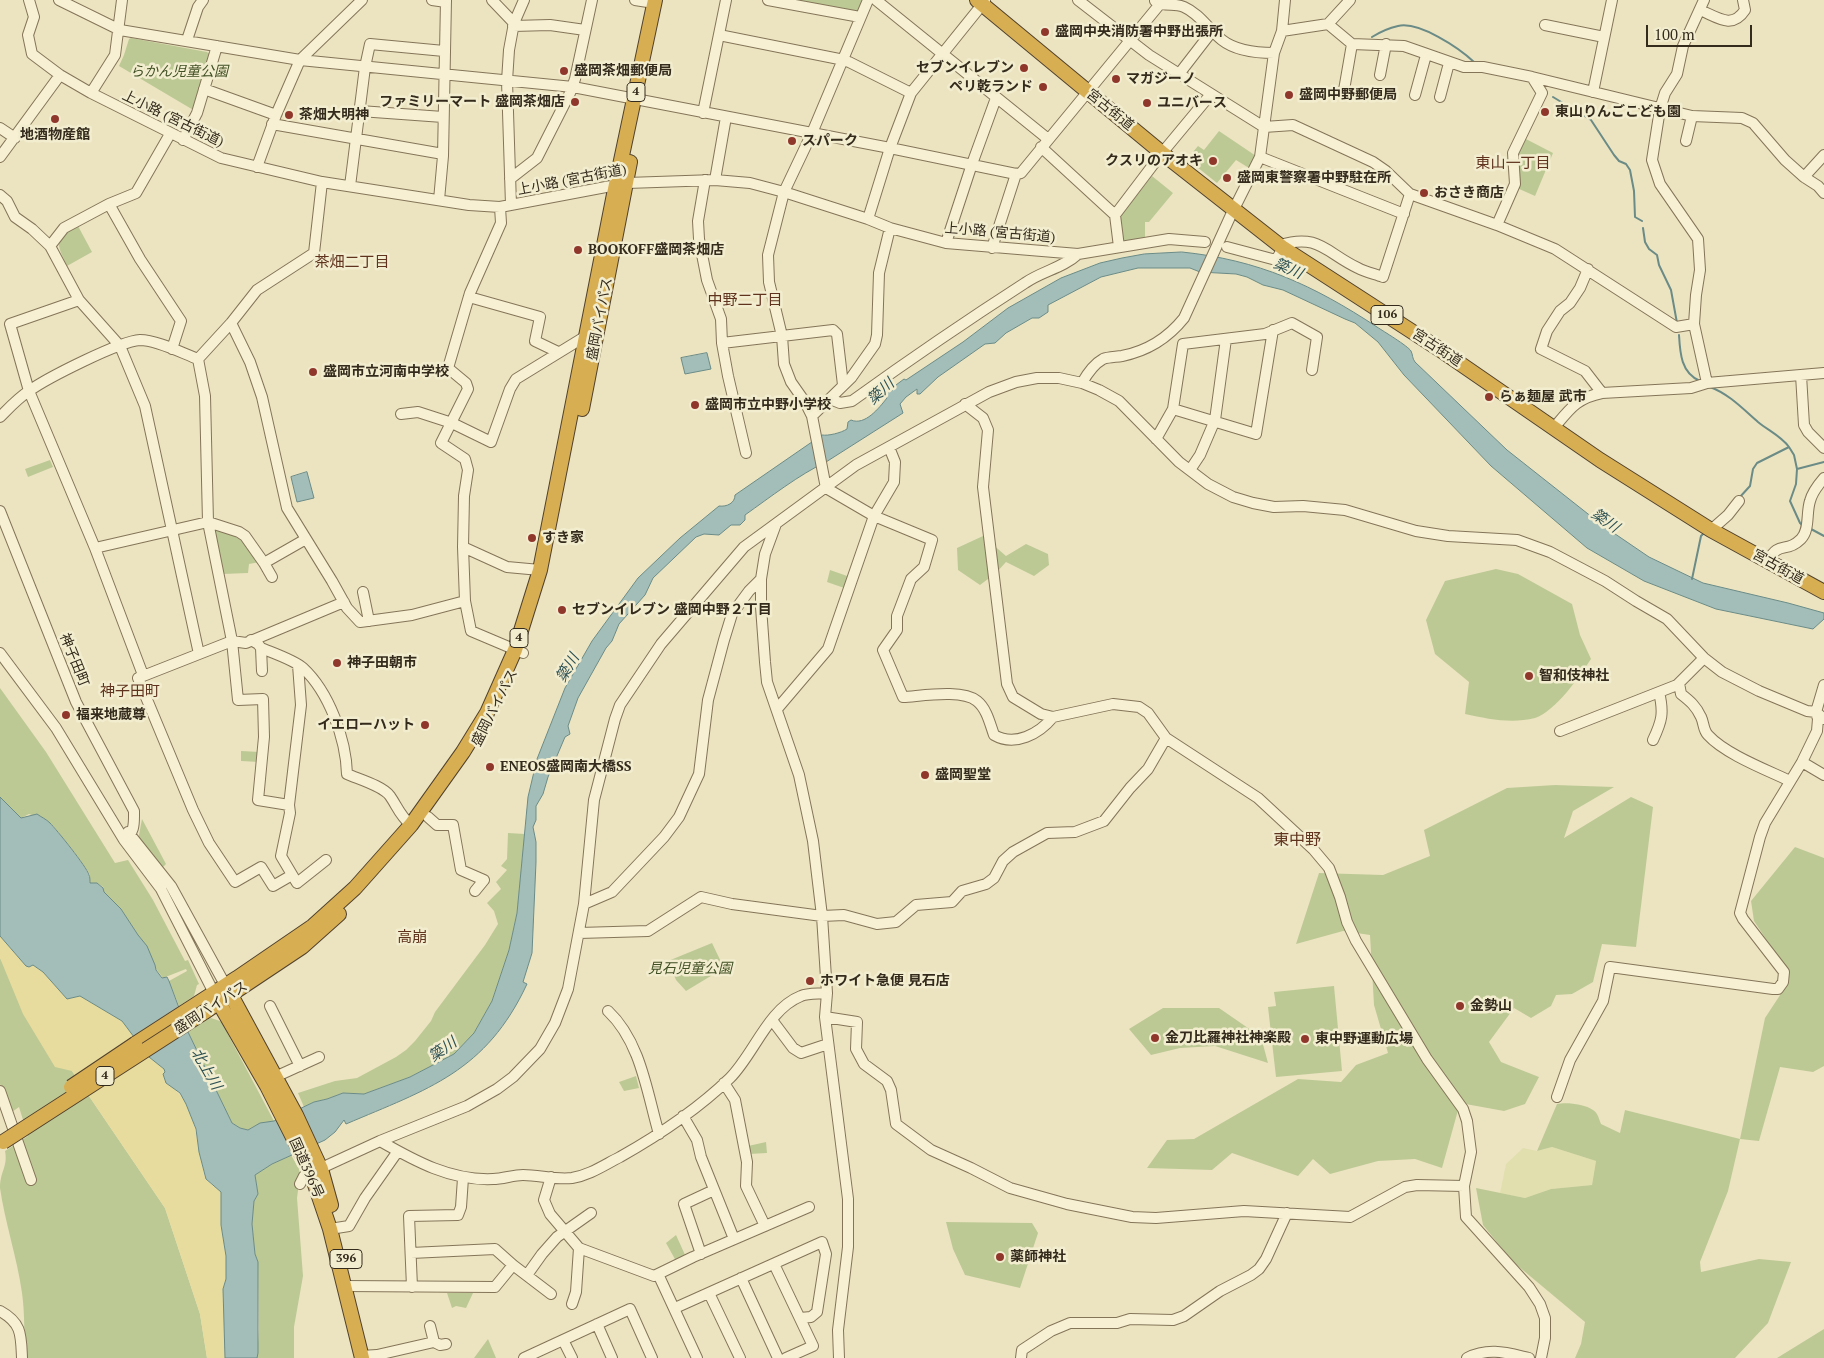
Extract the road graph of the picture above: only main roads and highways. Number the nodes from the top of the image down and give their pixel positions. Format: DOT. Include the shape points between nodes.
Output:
graph roads {
  1 [pos="657,1"];
  2 [pos="981,1"];
  3 [pos="621,183"];
  4 [pos="1824,592"];
  5 [pos="519,652"];
  6 [pos="222,994"];
  7 [pos="1,1140"];
  8 [pos="366,1357"];
  1 -- 3 [label="highway, 盛岡バイパス / 4"];
  2 -- 4 [label="highway, 宮古街道 / 106" via="1162,153 1281,246 1455,359 1553,429 1711,530"];
  3 -- 5 [label="highway, 盛岡バイパス / 4" via="586,336 540,570"];
  3 -- 5 [label="highway, 盛岡バイパス / 4" via="550,572"];
  5 -- 6 [label="highway, 盛岡バイパス / 4" via="463,752 411,825 355,888 313,926"];
  5 -- 6 [label="highway, 盛岡バイパス / 4" via="495,716 464,767 418,831 370,886 323,930 272,968"];
  6 -- 7 [label="highway, 盛岡バイパス / 4, bridge"];
  6 -- 8 [label="highway, 国道396号 / 396" via="273,1081 314,1167 364,1334"];
}
